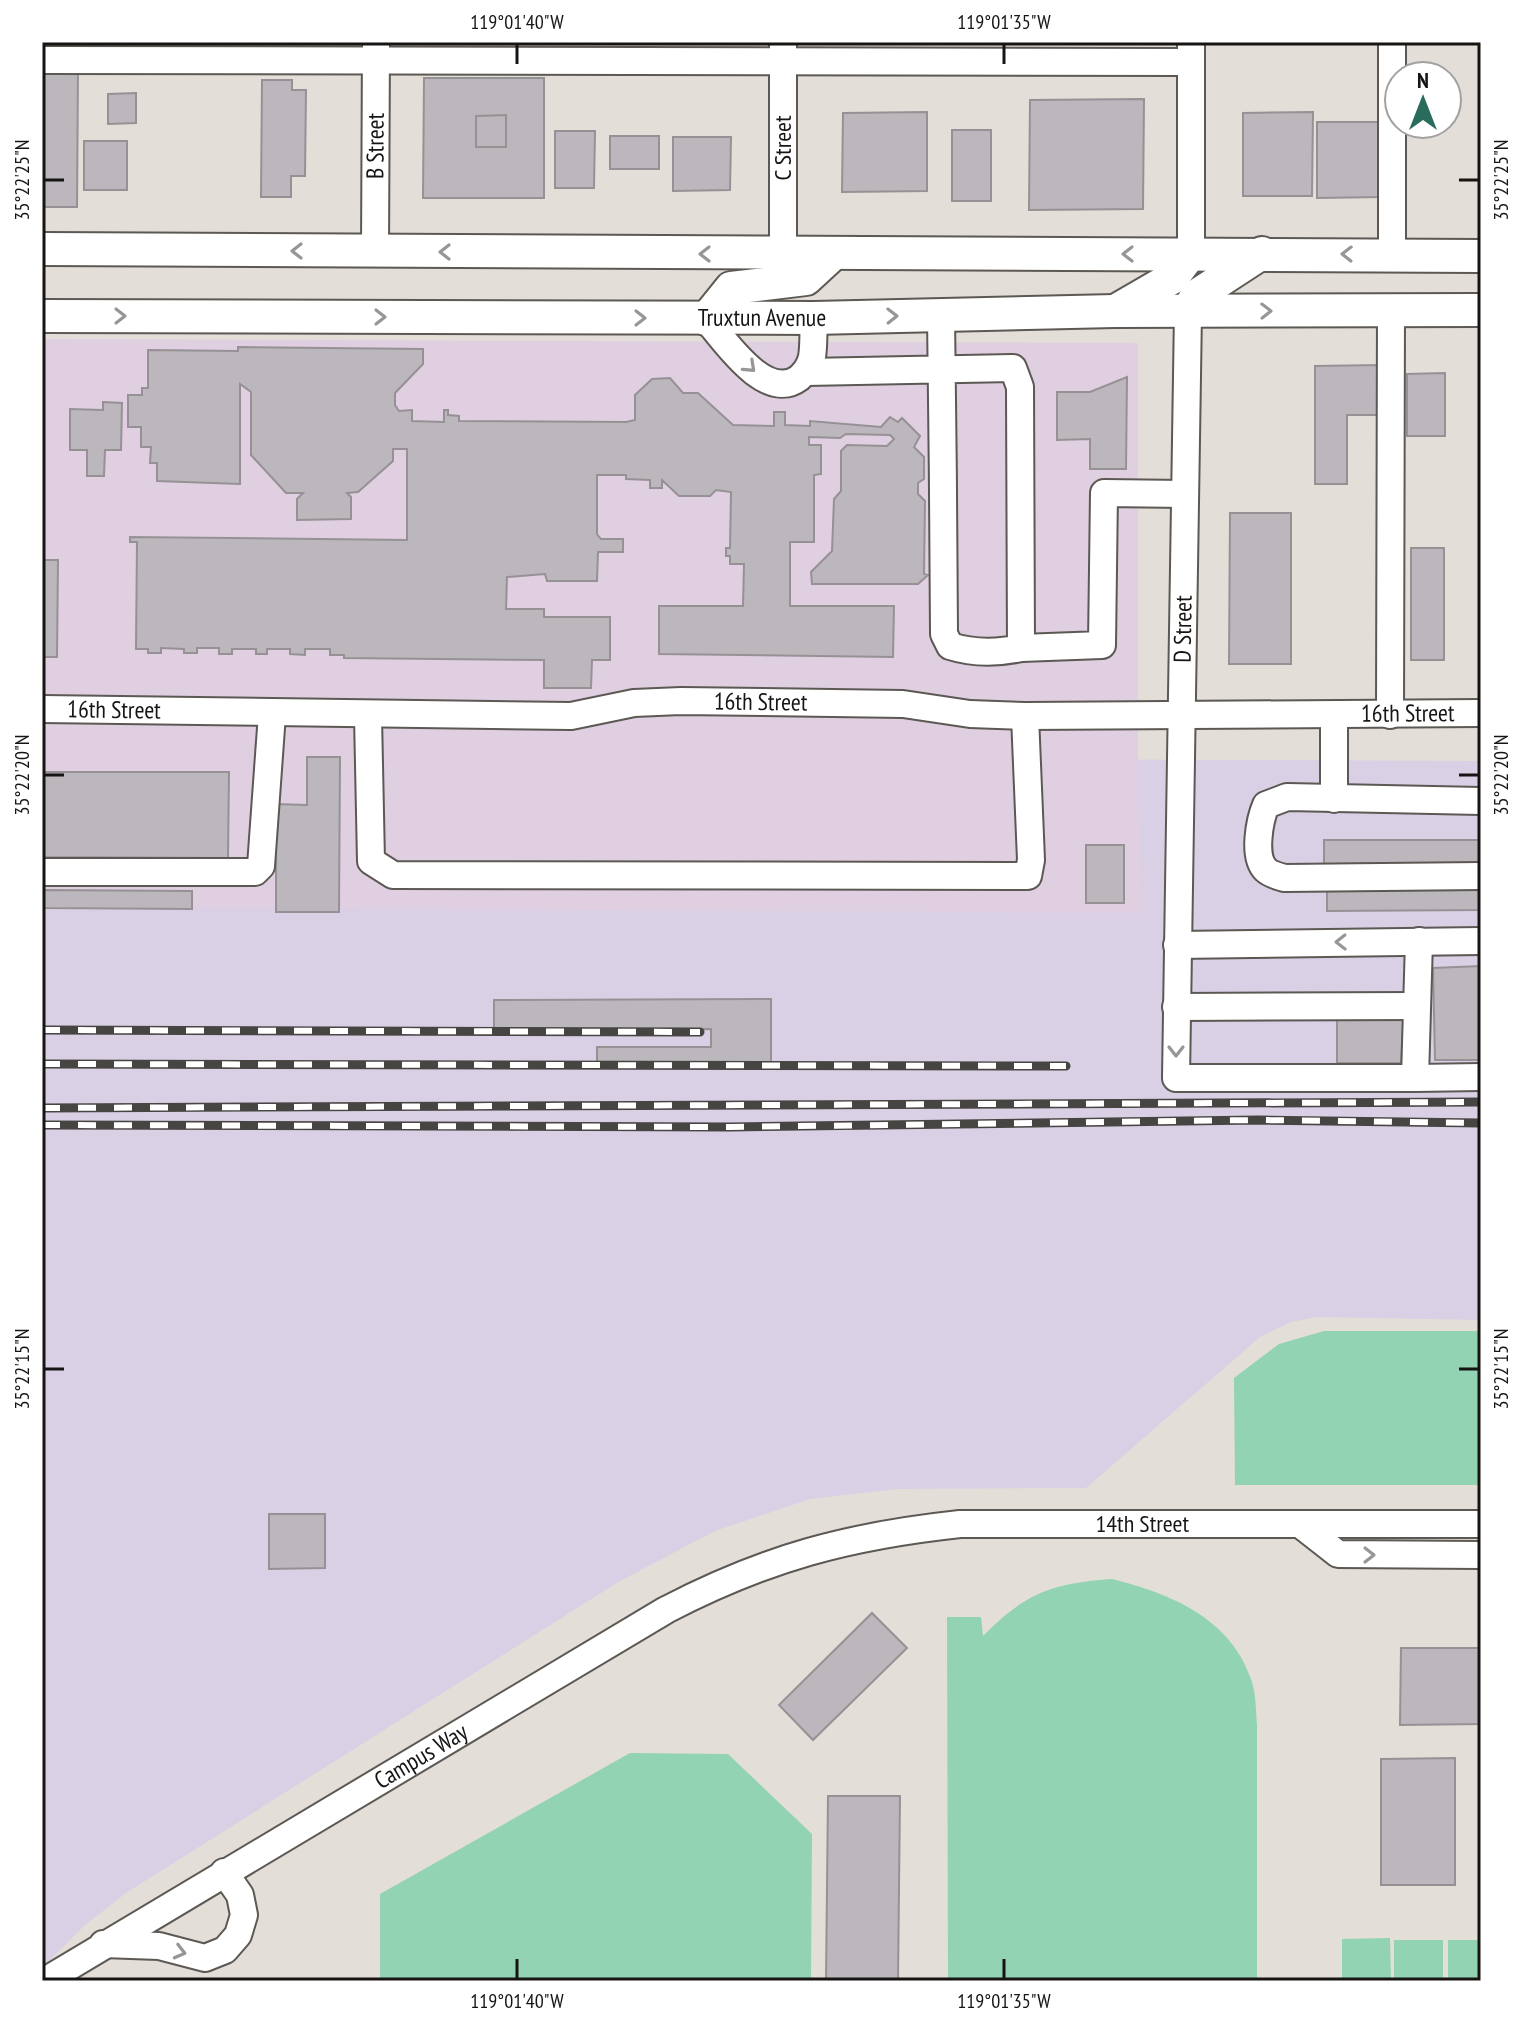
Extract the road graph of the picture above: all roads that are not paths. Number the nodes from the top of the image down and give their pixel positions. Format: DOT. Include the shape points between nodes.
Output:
graph roads {
  1 [pos="1392,42"];
  2 [pos="376,52"];
  3 [pos="783,52"];
  4 [pos="1191,52"];
  5 [pos="42,60"];
  6 [pos="42,249"];
  7 [pos="375,252"];
  8 [pos="1191,253"];
  9 [pos="1262,253"];
  10 [pos="783,255"];
  11 [pos="832,255"];
  12 [pos="1392,255"];
  13 [pos="1481,256"];
  14 [pos="1391,310"];
  15 [pos="1481,310"];
  16 [pos="1115,311"];
  17 [pos="1188,312"];
  18 [pos="941,315"];
  19 [pos="42,316"];
  20 [pos="814,318"];
  21 [pos="706,319"];
  22 [pos="806,372"];
  23 [pos="941,372"];
  24 [pos="1185,494"];
  25 [pos="1021,648"];
  26 [pos="42,709"];
  27 [pos="1481,713"];
  28 [pos="272,714"];
  29 [pos="1334,715"];
  30 [pos="1390,715"];
  31 [pos="368,716"];
  32 [pos="1025,716"];
  33 [pos="1181,716"];
  34 [pos="1334,799"];
  35 [pos="1481,801"];
  36 [pos="42,872"];
  37 [pos="1481,876"];
  38 [pos="1419,941"];
  39 [pos="1481,941"];
  40 [pos="1177,945"];
  41 [pos="1417,1006"];
  42 [pos="1176,1007"];
  43 [pos="1481,1077"];
  44 [pos="1415,1078"];
  45 [pos="1481,1524"];
  46 [pos="1301,1525"];
  47 [pos="807,1550"];
  48 [pos="1481,1555"];
  49 [pos="224,1872"];
  50 [pos="103,1944"];
  51 [pos="45,1981"];
  1 -- 12 [label="street"];
  2 -- 3 [label="street"];
  2 -- 5 [label="street"];
  2 -- 7 [label="street, B Street"];
  3 -- 4 [label="street"];
  3 -- 10 [label="street, C Street"];
  4 -- 8 [label="street"];
  7 -- 6 [label="main road, one-way"];
  10 -- 7 [label="main road, one-way"];
  8 -- 9 [label="main road"];
  8 -- 11 [label="main road, one-way"];
  8 -- 16 [label="main road" via="1172,278"];
  12 -- 9 [label="main road, one-way"];
  9 -- 17 [label="main road" via="1196,296"];
  10 -- 11 [label="main road"];
  11 -- 21 [label="main road" via="806,279 731,288"];
  12 -- 13 [label="main road"];
  14 -- 15 [label="main road, Truxtun Avenue"];
  17 -- 14 [label="main road, Truxtun Avenue, one-way"];
  14 -- 30 [label="street"];
  16 -- 17 [label="main road, Truxtun Avenue"];
  16 -- 18 [label="main road, Truxtun Avenue"];
  17 -- 24 [label="street, D Street"];
  20 -- 18 [label="main road, Truxtun Avenue, one-way"];
  18 -- 23 [label="street"];
  19 -- 21 [label="main road, Truxtun Avenue, one-way"];
  20 -- 21 [label="main road, Truxtun Avenue"];
  20 -- 22 [label="street"];
  21 -- 22 [label="street, one-way" via="754,374 779,385"];
  22 -- 23 [label="street"];
  23 -- 25 [label="street" via="944,634 950,646 963,650"];
  23 -- 25 [label="street" via="1016,372"];
  24 -- 25 [label="street" via="1104,493 1102,645"];
  24 -- 33 [label="street, D Street"];
  26 -- 28 [label="street, 16th Street"];
  27 -- 30 [label="street, 16th Street"];
  28 -- 31 [label="street, 16th Street"];
  28 -- 36 [label="street" via="261,866 255,872"];
  29 -- 30 [label="street, 16th Street"];
  29 -- 33 [label="street, 16th Street"];
  29 -- 34 [label="street"];
  31 -- 32 [label="street, 16th Street" via="571,716 634,703 681,701 903,704"];
  31 -- 32 [label="street" via="371,861 393,875 1028,876"];
  32 -- 33 [label="street, 16th Street"];
  33 -- 40 [label="street, D Street"];
  34 -- 35 [label="street"];
  34 -- 37 [label="street" via="1287,797 1266,805 1260,820 1261,863 1267,872 1284,878"];
  38 -- 39 [label="street"];
  38 -- 40 [label="street, one-way"];
  38 -- 41 [label="street"];
  40 -- 42 [label="street, D Street"];
  41 -- 42 [label="street"];
  41 -- 44 [label="street"];
  42 -- 44 [label="street, D Street, one-way" via="1176,1078"];
  43 -- 44 [label="street"];
  45 -- 46 [label="street, 14th Street"];
  46 -- 47 [label="street, 14th Street" via="960,1524 879,1533"];
  46 -- 48 [label="street, one-way" via="1338,1554"];
  47 -- 49 [label="street, Campus Way" via="721,1582 666,1610"];
  49 -- 50 [label="street, Campus Way"];
  50 -- 49 [label="street, one-way" via="159,1946 205,1958 225,1950 238,1935 244,1915 240,1895"];
  50 -- 51 [label="street, Campus Way"];
}
